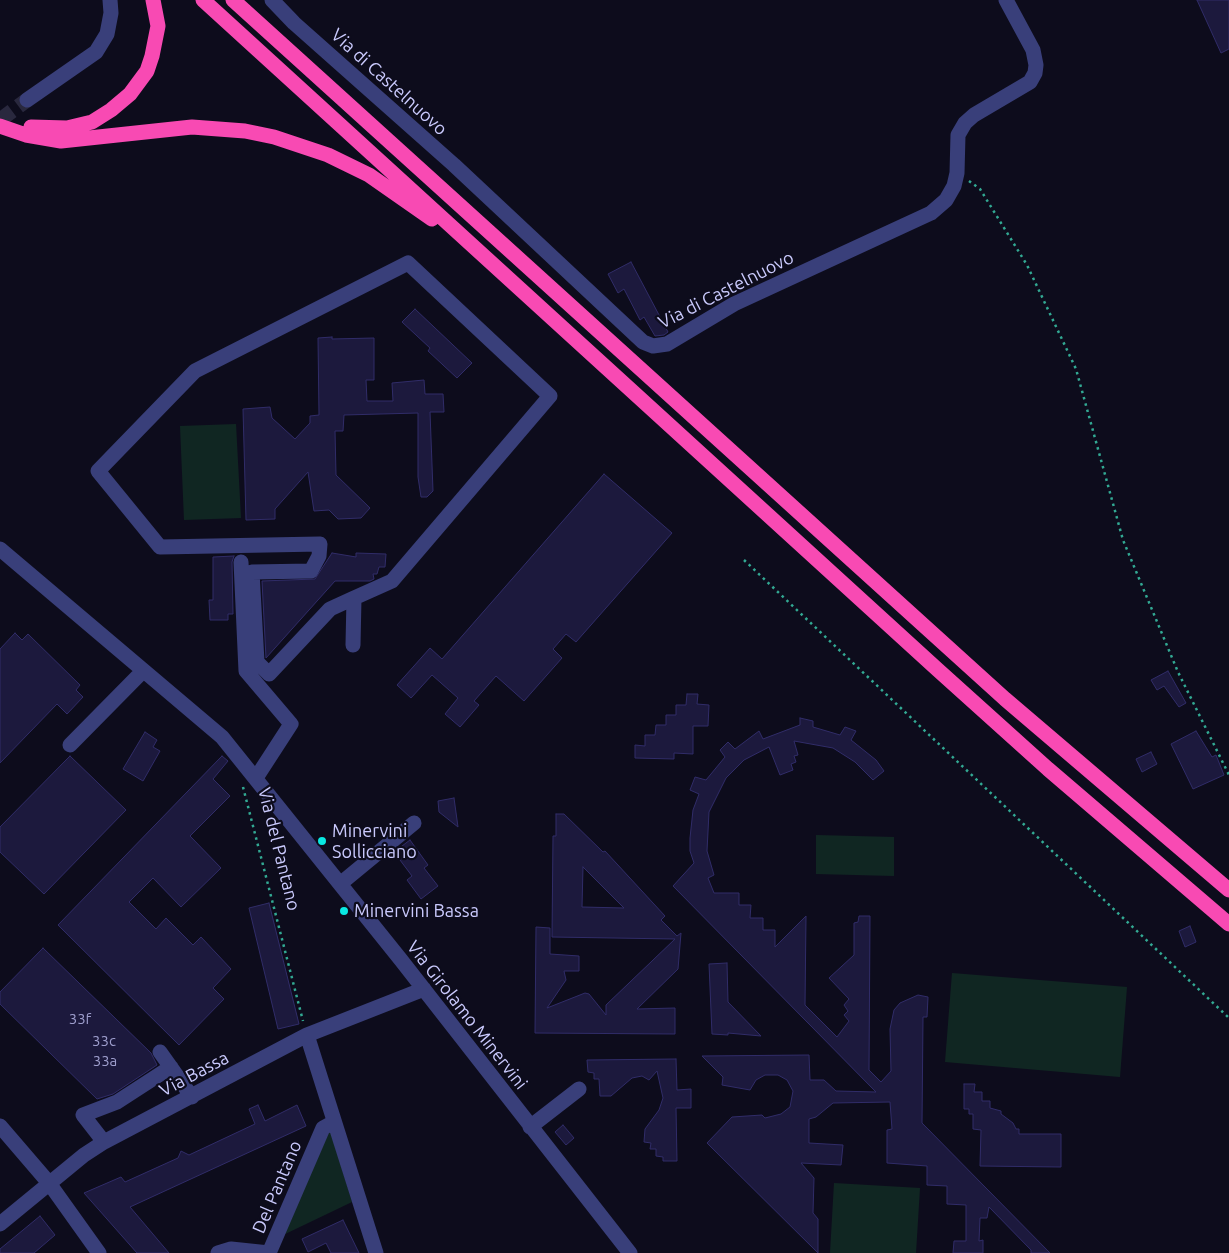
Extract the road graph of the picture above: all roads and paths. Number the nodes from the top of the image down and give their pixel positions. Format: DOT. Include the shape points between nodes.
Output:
graph roads {
  1 [pos="110,0"];
  2 [pos="153,0"];
  3 [pos="203,0"];
  4 [pos="234,0"];
  5 [pos="240,0"];
  6 [pos="272,0"];
  7 [pos="1006,0"];
  8 [pos="273,35"];
  9 [pos="27,100"];
  10 [pos="0,117"];
  11 [pos="0,126"];
  12 [pos="957,173"];
  13 [pos="501,271"];
  14 [pos="0,549"];
  15 [pos="744,560"];
  16 [pos="241,562"];
  17 [pos="354,598"];
  18 [pos="353,645"];
  19 [pos="143,671"];
  20 [pos="70,745"];
  21 [pos="1229,775"];
  22 [pos="249,780"];
  23 [pos="414,822"];
  24 [pos="340,884"];
  25 [pos="1229,890"];
  26 [pos="1229,924"];
  27 [pos="424,989"];
  28 [pos="1229,1018"];
  29 [pos="306,1035"];
  30 [pos="160,1052"];
  31 [pos="171,1066"];
  32 [pos="579,1089"];
  33 [pos="192,1097"];
  34 [pos="334,1122"];
  35 [pos="0,1126"];
  36 [pos="530,1127"];
  37 [pos="104,1142"];
  38 [pos="49,1183"];
  39 [pos="0,1224"];
  40 [pos="99,1253"];
  41 [pos="218,1253"];
  42 [pos="376,1253"];
  43 [pos="630,1253"];
  1 -- 9 [label="street" via="107,34 96,52"];
  2 -- 10 [label="highway" via="158,26 147,71 130,94 111,110 92,122 66,128 38,129"];
  3 -- 13 [label="highway"];
  4 -- 8 [label="highway"];
  5 -- 8 [label="highway"];
  6 -- 12 [label="street, Via di Castelnuovo" via="643,342 653,346 667,344 743,300 931,213 946,200"];
  7 -- 12 [label="street, Via di Castelnuovo" via="1033,50 1035,73 1030,82 965,123 958,135"];
  8 -- 25 [label="highway" via="1005,699"];
  11 -- 13 [label="highway" via="26,135 61,141 192,127 246,130 274,137 328,155 360,171 425,214"];
  12 -- 21 [label="path" via="980,189 1027,265 1076,369 1122,540 1178,672"];
  13 -- 26 [label="highway" via="938,670"];
  14 -- 19 [label="street"];
  15 -- 28 [label="path"];
  16 -- 22 [label="street" via="246,671 291,724"];
  17 -- 17 [label="street" via="330,609 269,674 257,662 252,572 311,571 319,556 320,544 160,547 98,471 195,371 408,263 550,396 392,581"];
  17 -- 18 [label="street"];
  19 -- 20 [label="street"];
  19 -- 22 [label="street, Via Girolamo Minervini" via="222,737"];
  22 -- 24 [label="street, Via Girolamo Minervini"];
  22 -- 29 [label="path, Via del Pantano"];
  23 -- 24 [label="street"];
  24 -- 27 [label="street, Via Girolamo Minervini"];
  27 -- 29 [label="street, Via Bassa"];
  27 -- 36 [label="street, Via Girolamo Minervini"];
  29 -- 33 [label="street, Via Bassa"];
  29 -- 34 [label="street"];
  30 -- 31 [label="street"];
  31 -- 33 [label="street"];
  31 -- 37 [label="street" via="117,1102 83,1115"];
  32 -- 36 [label="street"];
  33 -- 37 [label="street, Via Bassa"];
  34 -- 41 [label="street, Del Pantano" via="323,1128 269,1253 231,1249"];
  34 -- 42 [label="street"];
  35 -- 38 [label="street"];
  36 -- 43 [label="street, Via Girolamo Minervini"];
  37 -- 38 [label="street, Via Bassa"];
  38 -- 39 [label="street, Via Bassa"];
  38 -- 40 [label="street"];
}
